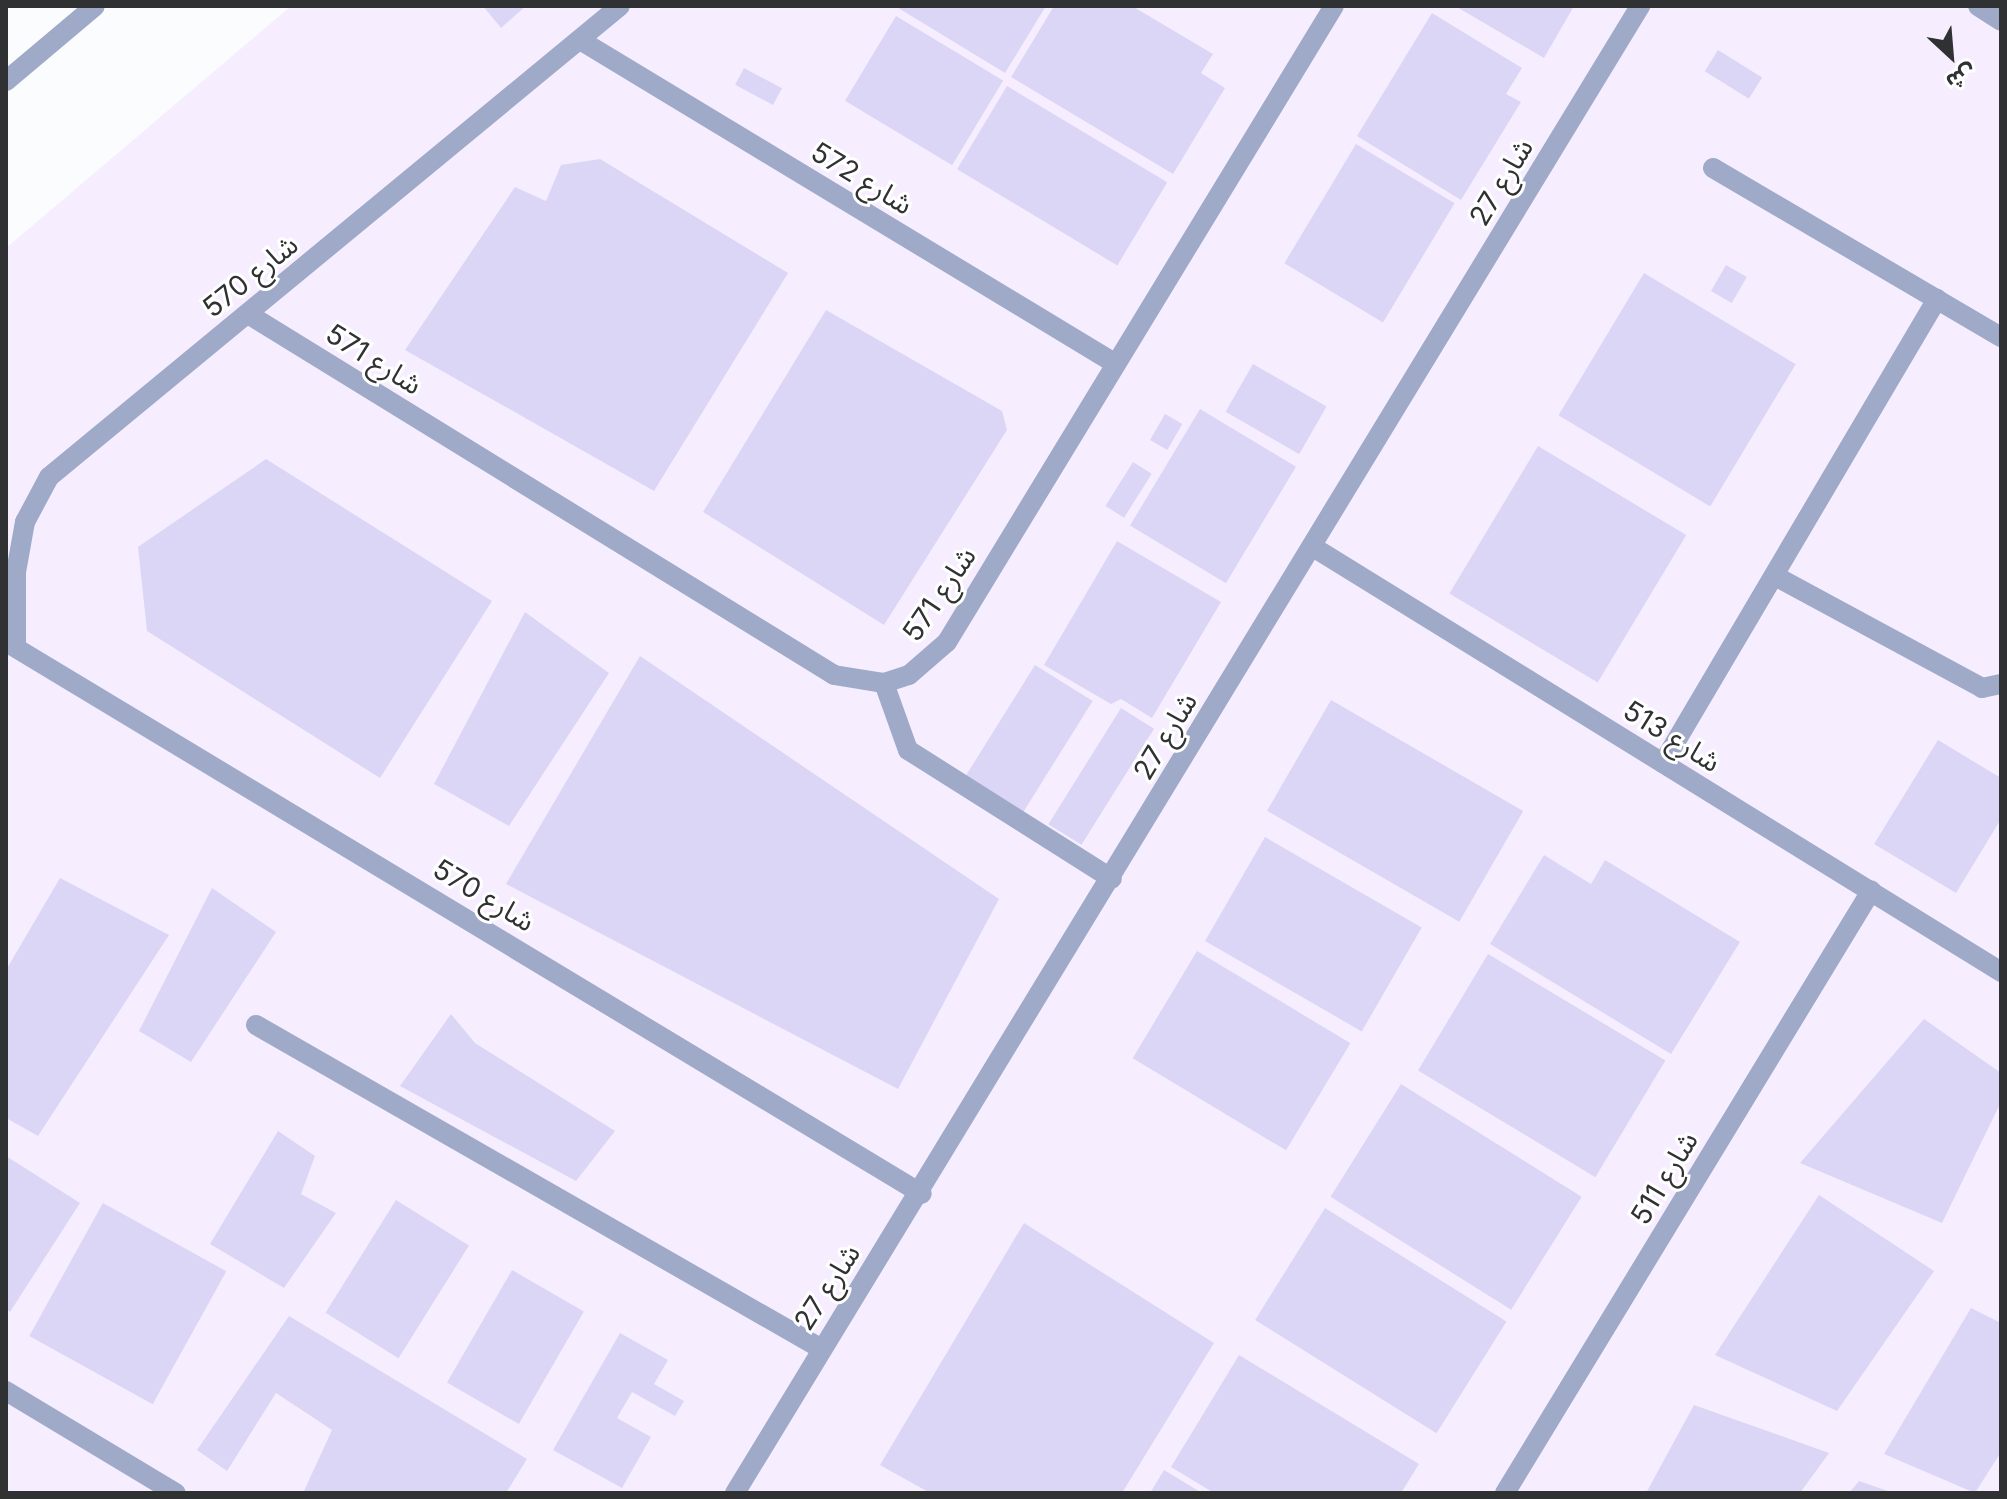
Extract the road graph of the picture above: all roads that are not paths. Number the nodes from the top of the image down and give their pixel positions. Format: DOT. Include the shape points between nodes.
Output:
graph roads {
  1 [pos="95,6"];
  2 [pos="620,6"];
  3 [pos="1640,6"];
  4 [pos="1978,6"];
  5 [pos="1332,7"];
  6 [pos="2001,21"];
  7 [pos="580,40"];
  8 [pos="6,81"];
  9 [pos="1713,168"];
  10 [pos="1937,299"];
  11 [pos="248,314"];
  12 [pos="2001,337"];
  13 [pos="1116,364"];
  14 [pos="1313,547"];
  15 [pos="1777,577"];
  16 [pos="11,643"];
  17 [pos="884,683"];
  18 [pos="2001,684"];
  19 [pos="1663,763"];
  20 [pos="1112,879"];
  21 [pos="1871,891"];
  22 [pos="2001,972"];
  23 [pos="256,1025"];
  24 [pos="922,1194"];
  25 [pos="820,1348"];
  26 [pos="6,1391"];
  27 [pos="176,1493"];
  28 [pos="735,1493"];
  29 [pos="1505,1493"];
  1 -- 8 [label="street"];
  2 -- 7 [label="street, شارع 570"];
  3 -- 14 [label="street, شارع 27"];
  4 -- 6 [label="street"];
  5 -- 13 [label="street, شارع 571"];
  7 -- 11 [label="street, شارع 570"];
  7 -- 13 [label="street, شارع 572"];
  9 -- 10 [label="street"];
  10 -- 12 [label="street"];
  10 -- 15 [label="street"];
  11 -- 16 [label="street, شارع 570" via="49,477 25,522"];
  11 -- 17 [label="street, شارع 571" via="834,675"];
  13 -- 17 [label="street, شارع 571" via="947,642 909,675"];
  14 -- 19 [label="street, شارع 513"];
  14 -- 20 [label="street, شارع 27"];
  15 -- 18 [label="street" via="1982,688"];
  15 -- 19 [label="street"];
  16 -- 24 [label="street, شارع 570"];
  17 -- 20 [label="street" via="908,750"];
  19 -- 21 [label="street, شارع 513"];
  20 -- 24 [label="street, شارع 27"];
  21 -- 22 [label="street, شارع 513"];
  21 -- 29 [label="street, شارع 511"];
  23 -- 25 [label="street"];
  24 -- 25 [label="street, شارع 27"];
  25 -- 28 [label="street, شارع 27"];
  26 -- 27 [label="street"];
}
